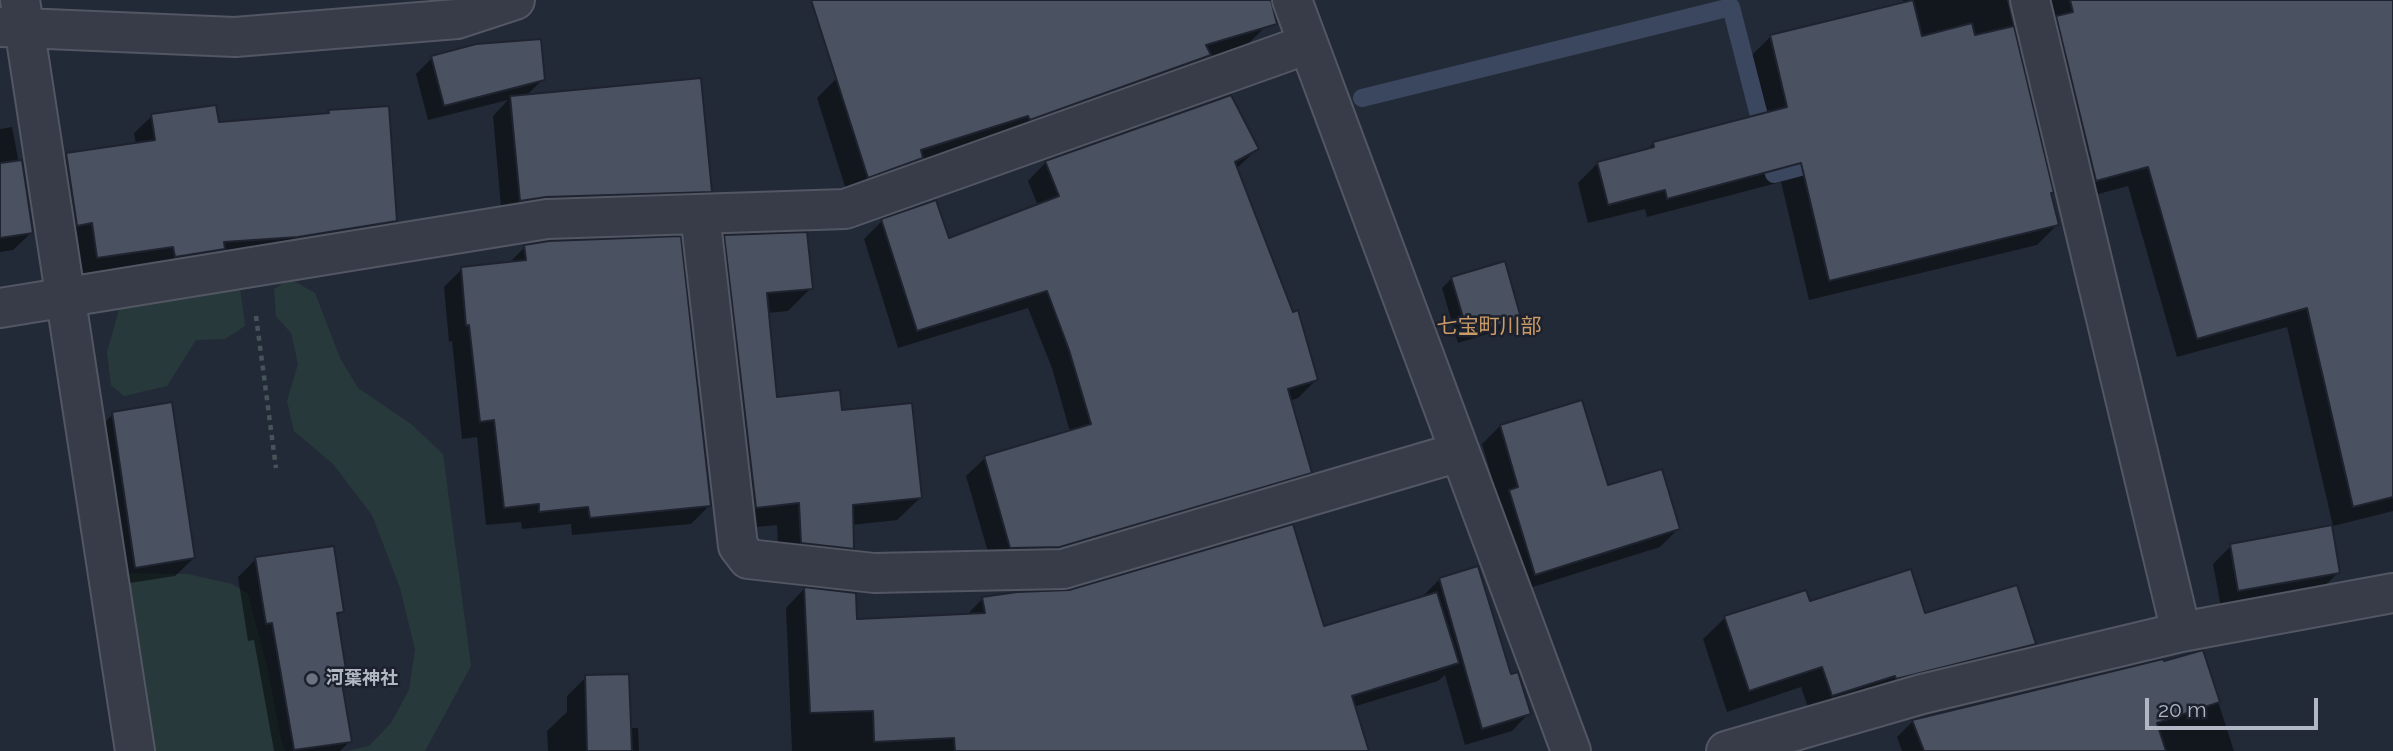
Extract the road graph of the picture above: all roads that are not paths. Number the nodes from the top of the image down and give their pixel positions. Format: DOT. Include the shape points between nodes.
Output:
graph roads {
  1 [pos="515,0"];
  2 [pos="1292,0"];
  3 [pos="2029,0"];
  4 [pos="15,19"];
  5 [pos="1308,44"];
  6 [pos="699,214"];
  7 [pos="68,299"];
  8 [pos="0,308"];
  9 [pos="1459,452"];
  10 [pos="2393,593"];
  11 [pos="2181,632"];
  12 [pos="135,751"];
  13 [pos="1571,751"];
  14 [pos="1726,751"];
  1 -- 4 [label="street" via="457,19 235,37"];
  2 -- 5 [label="street"];
  3 -- 11 [label="street"];
  4 -- 7 [label="street"];
  5 -- 6 [label="street" via="845,209"];
  5 -- 9 [label="street"];
  6 -- 7 [label="street" via="547,219"];
  6 -- 9 [label="street" via="738,546 748,559 874,573 1063,569"];
  7 -- 8 [label="street"];
  7 -- 12 [label="street"];
  9 -- 13 [label="street"];
  10 -- 11 [label="street"];
  11 -- 14 [label="street" via="1922,694"];
}
